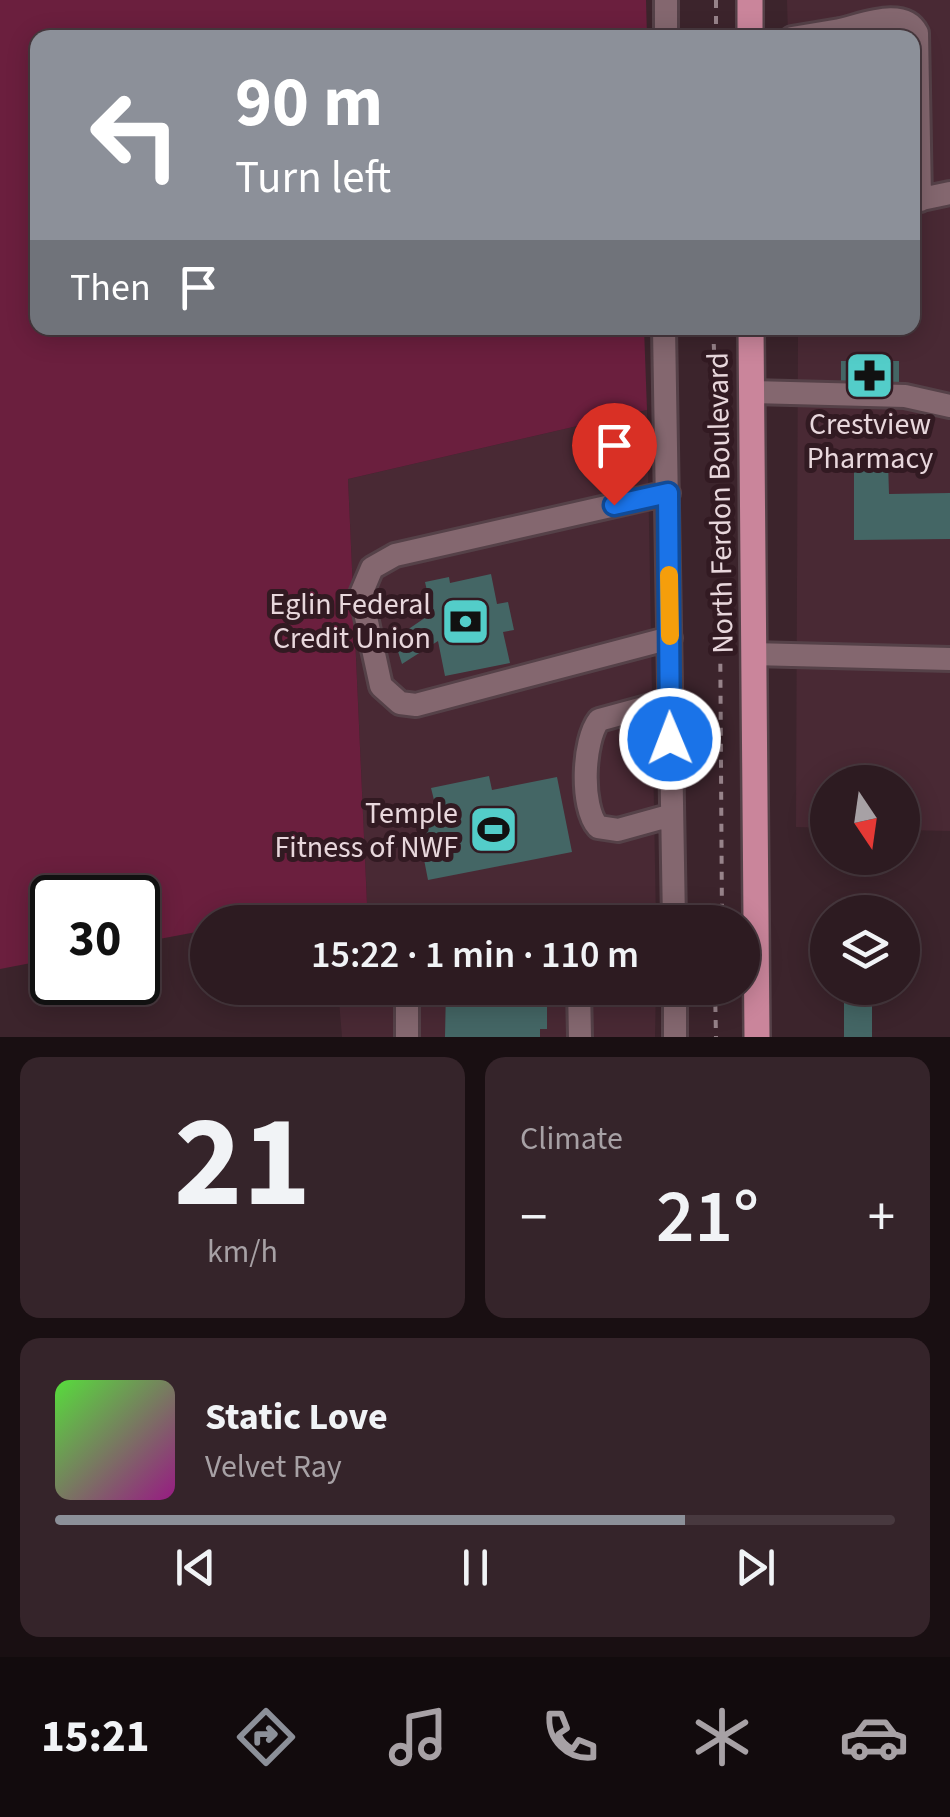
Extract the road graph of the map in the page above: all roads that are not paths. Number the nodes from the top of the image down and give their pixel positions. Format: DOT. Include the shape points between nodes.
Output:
graph roads {
  1 [pos="666,0"];
  2 [pos="750,0"];
  3 [pos="666,30"];
  4 [pos="750,30"];
  5 [pos="855,30"];
  6 [pos="915,30"];
  7 [pos="950,193"];
  8 [pos="920,200"];
  9 [pos="664,335"];
  10 [pos="751,335"];
  11 [pos="752,392"];
  12 [pos="950,406"];
  13 [pos="668,493"];
  14 [pos="670,638"];
  15 [pos="754,654"];
  16 [pos="950,659"];
  17 [pos="669,701"];
  18 [pos="672,815"];
  19 [pos="674,905"];
  20 [pos="406,1005"];
  21 [pos="579,1005"];
  22 [pos="675,1005"];
  23 [pos="407,1037"];
  24 [pos="580,1037"];
  25 [pos="676,1037"];
  26 [pos="757,1037"];
  1 -- 3 [label="street"];
  2 -- 4 [label="main road"];
  5 -- 6 [label="street" via="895,19"];
  7 -- 8 [label="street"];
  9 -- 13 [label="street"];
  10 -- 11 [label="main road, North Ferdon Boulevard"];
  11 -- 12 [label="street" via="905,396"];
  11 -- 15 [label="main road, North Ferdon Boulevard"];
  13 -- 14 [label="street"];
  13 -- 14 [label="street" via="395,555 372,568 361,594 381,686 400,703 416,706"];
  14 -- 17 [label="street"];
  15 -- 16 [label="street"];
  15 -- 26 [label="main road, North Ferdon Boulevard"];
  17 -- 18 [label="street"];
  17 -- 18 [label="street" via="598,720 588,773 590,814 598,827 618,830"];
  18 -- 19 [label="street"];
  20 -- 23 [label="street"];
  21 -- 24 [label="street"];
  22 -- 25 [label="street"];
}
